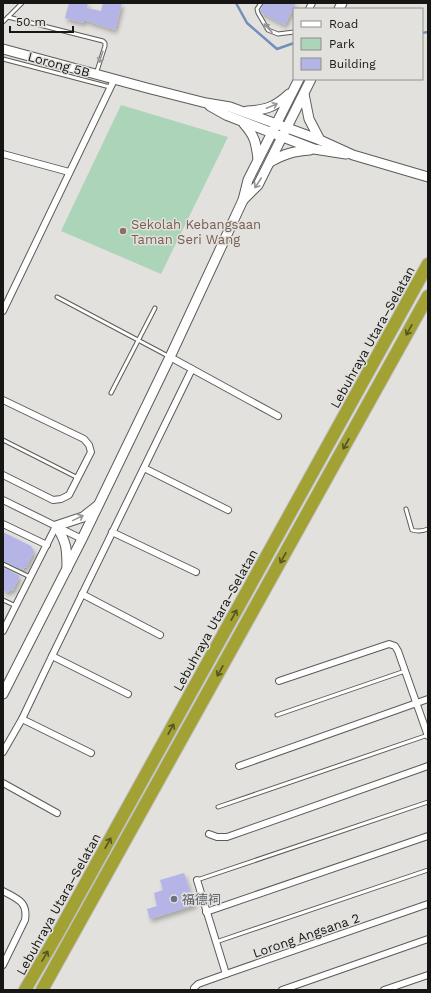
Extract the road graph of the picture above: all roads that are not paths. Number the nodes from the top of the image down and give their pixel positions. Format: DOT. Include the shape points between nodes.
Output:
graph roads {
  1 [pos="22,3"];
  2 [pos="260,3"];
  3 [pos="8,17"];
  4 [pos="3,22"];
  5 [pos="293,32"];
  6 [pos="3,49"];
  7 [pos="3,59"];
  8 [pos="96,75"];
  9 [pos="299,80"];
  10 [pos="311,80"];
  11 [pos="112,83"];
  12 [pos="294,90"];
  13 [pos="304,94"];
  14 [pos="206,103"];
  15 [pos="244,111"];
  16 [pos="240,121"];
  17 [pos="276,123"];
  18 [pos="288,127"];
  19 [pos="272,134"];
  20 [pos="283,138"];
  21 [pos="320,140"];
  22 [pos="314,149"];
  23 [pos="3,154"];
  24 [pos="353,155"];
  25 [pos="258,158"];
  26 [pos="270,162"];
  27 [pos="69,172"];
  28 [pos="428,177"];
  29 [pos="243,200"];
  30 [pos="428,264"];
  31 [pos="3,294"];
  32 [pos="428,296"];
  33 [pos="10,297"];
  34 [pos="57,297"];
  35 [pos="154,308"];
  36 [pos="3,311"];
  37 [pos="138,340"];
  38 [pos="170,357"];
  39 [pos="192,369"];
  40 [pos="111,393"];
  41 [pos="3,400"];
  42 [pos="278,416"];
  43 [pos="3,440"];
  44 [pos="144,468"];
  45 [pos="3,475"];
  46 [pos="78,478"];
  47 [pos="3,500"];
  48 [pos="98,505"];
  49 [pos="406,509"];
  50 [pos="228,510"];
  51 [pos="3,524"];
  52 [pos="56,526"];
  53 [pos="428,529"];
  54 [pos="112,532"];
  55 [pos="82,540"];
  56 [pos="47,545"];
  57 [pos="3,564"];
  58 [pos="66,571"];
  59 [pos="196,572"];
  60 [pos="30,577"];
  61 [pos="82,594"];
  62 [pos="3,600"];
  63 [pos="16,606"];
  64 [pos="3,632"];
  65 [pos="160,635"];
  66 [pos="52,656"];
  67 [pos="405,671"];
  68 [pos="279,681"];
  69 [pos="3,694"];
  70 [pos="128,694"];
  71 [pos="428,698"];
  72 [pos="416,703"];
  73 [pos="276,715"];
  74 [pos="22,719"];
  75 [pos="428,735"];
  76 [pos="3,752"];
  77 [pos="91,753"];
  78 [pos="239,766"];
  79 [pos="428,766"];
  80 [pos="3,783"];
  81 [pos="428,802"];
  82 [pos="218,807"];
  83 [pos="56,813"];
  84 [pos="209,834"];
  85 [pos="428,836"];
  86 [pos="428,870"];
  87 [pos="197,880"];
  88 [pos="3,891"];
  89 [pos="428,904"];
  90 [pos="206,912"];
  91 [pos="428,939"];
  92 [pos="216,942"];
  93 [pos="3,965"];
  94 [pos="226,974"];
  95 [pos="428,975"];
  96 [pos="25,990"];
  97 [pos="42,990"];
  98 [pos="194,990"];
  99 [pos="282,990"];
  100 [pos="384,990"];
  1 -- 3 [label="lane"];
  5 -- 2 [label="lane, one-way" via="278,34 268,30 258,13"];
  3 -- 4 [label="lane"];
  3 -- 8 [label="lane, one-way" via="102,41 105,46"];
  6 -- 8 [label="main road"];
  7 -- 11 [label="lane, Lorong 5B"];
  8 -- 11 [label="main road"];
  9 -- 12 [label="main road"];
  10 -- 13 [label="main road"];
  11 -- 14 [label="main road"];
  11 -- 27 [label="street"];
  15 -- 12 [label="main road, one-way" via="272,107 282,102"];
  12 -- 17 [label="main road"];
  13 -- 18 [label="main road"];
  13 -- 21 [label="main road" via="309,119"];
  14 -- 15 [label="main road"];
  14 -- 16 [label="main road"];
  15 -- 17 [label="main road"];
  16 -- 19 [label="main road"];
  16 -- 25 [label="main road" via="255,138"];
  17 -- 18 [label="main road"];
  17 -- 19 [label="main road"];
  18 -- 20 [label="main road"];
  18 -- 21 [label="main road"];
  19 -- 20 [label="main road"];
  19 -- 25 [label="main road"];
  20 -- 22 [label="main road"];
  20 -- 26 [label="main road"];
  21 -- 24 [label="main road"];
  22 -- 24 [label="main road"];
  22 -- 26 [label="main road" via="287,153"];
  23 -- 27 [label="street"];
  24 -- 28 [label="main road"];
  25 -- 29 [label="main road" via="248,180"];
  26 -- 29 [label="main road, one-way" via="258,185"];
  27 -- 33 [label="street"];
  29 -- 38 [label="main road"];
  96 -- 30 [label="highway, Lebuhraya Utara–Selatan, one-way"];
  31 -- 33 [label="street"];
  32 -- 97 [label="highway, one-way"];
  33 -- 36 [label="street"];
  34 -- 37 [label="lane"];
  35 -- 37 [label="lane"];
  37 -- 38 [label="lane"];
  37 -- 40 [label="lane"];
  38 -- 39 [label="street"];
  38 -- 48 [label="main road"];
  39 -- 42 [label="street"];
  39 -- 44 [label="street"];
  41 -- 46 [label="street" via="84,439 91,452"];
  43 -- 46 [label="lane"];
  44 -- 50 [label="street"];
  44 -- 54 [label="street"];
  45 -- 46 [label="street" via="53,500 69,495"];
  47 -- 52 [label="street"];
  52 -- 48 [label="main road, one-way" via="83,517"];
  48 -- 55 [label="main road"];
  49 -- 53 [label="lane" via="412,530"];
  51 -- 56 [label="street"];
  52 -- 55 [label="street"];
  52 -- 56 [label="street"];
  52 -- 58 [label="main road" via="67,548"];
  54 -- 59 [label="street"];
  54 -- 61 [label="street"];
  55 -- 58 [label="main road"];
  56 -- 60 [label="street"];
  57 -- 60 [label="lane"];
  58 -- 69 [label="main road"];
  60 -- 63 [label="street"];
  61 -- 65 [label="street"];
  61 -- 66 [label="street"];
  62 -- 63 [label="lane"];
  63 -- 64 [label="street"];
  66 -- 70 [label="street"];
  66 -- 74 [label="street"];
  67 -- 68 [label="street" via="398,651 395,646 389,644"];
  67 -- 72 [label="street"];
  67 -- 73 [label="lane"];
  71 -- 72 [label="street"];
  72 -- 75 [label="street"];
  72 -- 78 [label="street"];
  74 -- 76 [label="street"];
  74 -- 77 [label="street"];
  75 -- 82 [label="lane"];
  79 -- 84 [label="street" via="227,837"];
  80 -- 83 [label="street"];
  81 -- 87 [label="lane"];
  85 -- 90 [label="street"];
  86 -- 92 [label="lane"];
  87 -- 90 [label="street"];
  88 -- 93 [label="street" via="22,903 26,914"];
  89 -- 94 [label="street, Lorong Angsana 2"];
  90 -- 92 [label="street"];
  91 -- 99 [label="street"];
  92 -- 94 [label="street"];
  94 -- 98 [label="street, Lorong Angsana 2" via="198,984"];
  95 -- 100 [label="street"];
}
